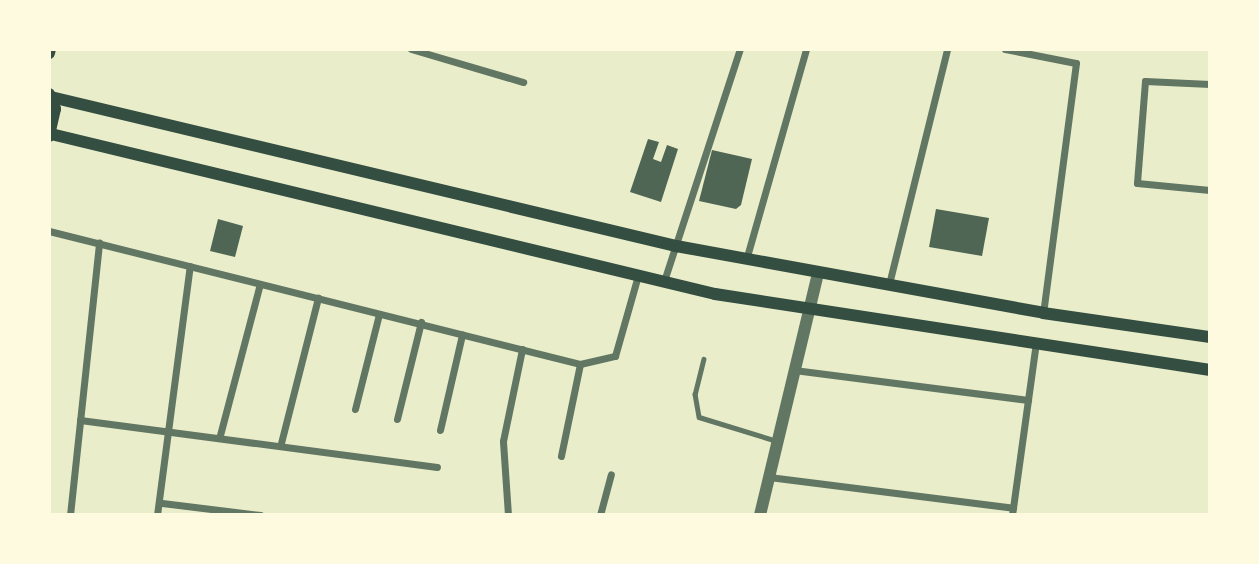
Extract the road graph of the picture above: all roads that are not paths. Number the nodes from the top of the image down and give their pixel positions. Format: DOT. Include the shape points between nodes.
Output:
graph roads {
  1 [pos="411,49"];
  2 [pos="740,49"];
  3 [pos="806,49"];
  4 [pos="947,49"];
  5 [pos="1005,49"];
  6 [pos="523,82"];
  7 [pos="1210,84"];
  8 [pos="50,95"];
  9 [pos="50,135"];
  10 [pos="1210,190"];
  11 [pos="49,231"];
  12 [pos="99,243"];
  13 [pos="676,246"];
  14 [pos="746,260"];
  15 [pos="190,266"];
  16 [pos="818,274"];
  17 [pos="638,275"];
  18 [pos="664,281"];
  19 [pos="260,284"];
  20 [pos="889,284"];
  21 [pos="318,298"];
  22 [pos="809,310"];
  23 [pos="1043,313"];
  24 [pos="379,314"];
  25 [pos="421,322"];
  26 [pos="462,335"];
  27 [pos="1210,337"];
  28 [pos="1036,340"];
  29 [pos="522,349"];
  30 [pos="704,359"];
  31 [pos="580,364"];
  32 [pos="794,370"];
  33 [pos="1210,370"];
  34 [pos="1028,400"];
  35 [pos="355,409"];
  36 [pos="397,419"];
  37 [pos="80,420"];
  38 [pos="440,430"];
  39 [pos="170,433"];
  40 [pos="220,435"];
  41 [pos="778,441"];
  42 [pos="281,443"];
  43 [pos="561,456"];
  44 [pos="437,467"];
  45 [pos="611,474"];
  46 [pos="769,477"];
  47 [pos="162,503"];
  48 [pos="1012,512"];
  49 [pos="70,515"];
  50 [pos="157,515"];
  51 [pos="260,515"];
  52 [pos="508,515"];
  53 [pos="600,515"];
  54 [pos="760,515"];
  1 -- 6 [label="street"];
  2 -- 13 [label="street"];
  3 -- 14 [label="street"];
  4 -- 20 [label="street"];
  5 -- 23 [label="street" via="1076,63"];
  7 -- 10 [label="street" via="1145,80 1137,183"];
  8 -- 9 [label="main road" via="55,122"];
  8 -- 13 [label="main road"];
  9 -- 17 [label="main road"];
  11 -- 12 [label="street"];
  12 -- 15 [label="street"];
  12 -- 37 [label="street"];
  13 -- 14 [label="main road"];
  13 -- 18 [label="street"];
  14 -- 16 [label="main road"];
  15 -- 19 [label="street"];
  15 -- 39 [label="street"];
  16 -- 20 [label="main road"];
  16 -- 22 [label="street"];
  17 -- 18 [label="main road"];
  17 -- 31 [label="street" via="615,356"];
  18 -- 22 [label="main road"];
  19 -- 21 [label="street"];
  19 -- 40 [label="street"];
  20 -- 23 [label="main road"];
  21 -- 24 [label="street"];
  21 -- 42 [label="street"];
  22 -- 28 [label="main road"];
  22 -- 32 [label="street"];
  23 -- 27 [label="main road"];
  24 -- 25 [label="street"];
  24 -- 35 [label="street"];
  25 -- 26 [label="street"];
  25 -- 36 [label="street"];
  26 -- 29 [label="street"];
  26 -- 38 [label="street"];
  28 -- 33 [label="main road"];
  28 -- 34 [label="street"];
  29 -- 31 [label="street"];
  29 -- 52 [label="street" via="503,441"];
  30 -- 41 [label="lane" via="695,394 699,417"];
  31 -- 43 [label="street"];
  32 -- 34 [label="street"];
  32 -- 41 [label="street"];
  34 -- 48 [label="street"];
  37 -- 39 [label="street"];
  37 -- 49 [label="street"];
  39 -- 40 [label="street"];
  39 -- 47 [label="street"];
  40 -- 42 [label="street"];
  41 -- 46 [label="street"];
  42 -- 44 [label="street"];
  45 -- 53 [label="street"];
  46 -- 48 [label="street"];
  46 -- 54 [label="street"];
  47 -- 50 [label="street"];
  47 -- 51 [label="street"];
}
